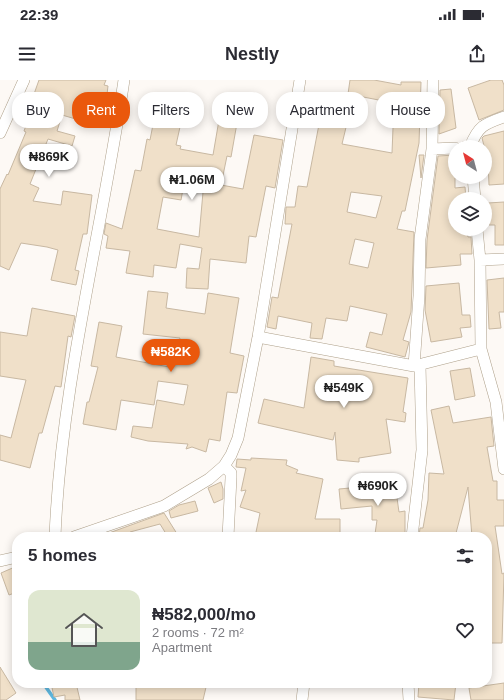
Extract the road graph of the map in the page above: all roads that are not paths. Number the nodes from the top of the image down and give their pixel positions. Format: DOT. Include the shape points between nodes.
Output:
graph roads {
  1 [pos="24,80"];
  2 [pos="124,80"];
  3 [pos="300,80"];
  4 [pos="433,80"];
  5 [pos="504,116"];
  6 [pos="0,133"];
  7 [pos="473,140"];
  8 [pos="448,148"];
  9 [pos="432,149"];
  10 [pos="478,236"];
  11 [pos="504,259"];
  12 [pos="480,260"];
  13 [pos="258,337"];
  14 [pos="481,349"];
  15 [pos="417,366"];
  16 [pos="500,402"];
  17 [pos="224,466"];
  18 [pos="504,469"];
  19 [pos="55,532"];
  20 [pos="89,532"];
  21 [pos="228,532"];
  22 [pos="413,532"];
  23 [pos="12,558"];
  24 [pos="0,561"];
  25 [pos="303,688"];
  26 [pos="408,688"];
  27 [pos="302,700"];
  28 [pos="409,700"];
  1 -- 6 [label="street"];
  2 -- 19 [label="street" via="67,409 57,487"];
  3 -- 13 [label="street"];
  4 -- 9 [label="street"];
  5 -- 7 [label="street" via="491,121 476,132"];
  8 -- 9 [label="street"];
  9 -- 15 [label="street" via="420,239"];
  10 -- 12 [label="street"];
  11 -- 12 [label="street"];
  12 -- 14 [label="street"];
  13 -- 15 [label="street"];
  13 -- 17 [label="street" via="238,438"];
  14 -- 15 [label="street"];
  14 -- 16 [label="street"];
  15 -- 22 [label="street" via="422,450"];
  16 -- 18 [label="street"];
  17 -- 20 [label="street" via="164,506"];
  17 -- 21 [label="street" via="231,473"];
  23 -- 24 [label="street"];
  25 -- 27 [label="street"];
  26 -- 28 [label="street"];
}
